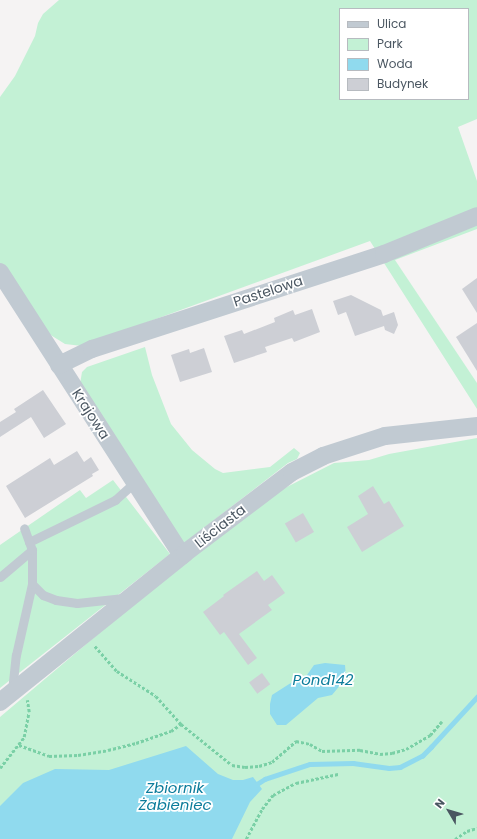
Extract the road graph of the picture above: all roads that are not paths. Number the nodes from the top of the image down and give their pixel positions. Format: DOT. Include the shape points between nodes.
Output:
graph roads {
  1 [pos="477,216"];
  2 [pos="0,272"];
  3 [pos="59,364"];
  4 [pos="477,426"];
  5 [pos="135,482"];
  6 [pos="24,528"];
  7 [pos="31,546"];
  8 [pos="182,556"];
  9 [pos="0,577"];
  10 [pos="32,584"];
  11 [pos="131,597"];
  12 [pos="12,692"];
  1 -- 3 [label="street, Pastelowa" via="384,254 92,349"];
  2 -- 3 [label="street, Krajowa"];
  3 -- 5 [label="street, Krajowa"];
  4 -- 8 [label="street, Liściasta" via="385,436 323,456 292,472 268,489"];
  5 -- 7 [label="lane" via="114,500"];
  5 -- 8 [label="street, Krajowa"];
  6 -- 7 [label="lane"];
  7 -- 9 [label="lane"];
  7 -- 10 [label="lane"];
  8 -- 11 [label="street, Liściasta"];
  10 -- 11 [label="lane" via="43,595 76,603"];
  10 -- 12 [label="lane" via="16,654"];
  11 -- 12 [label="street, Liściasta"];
}
